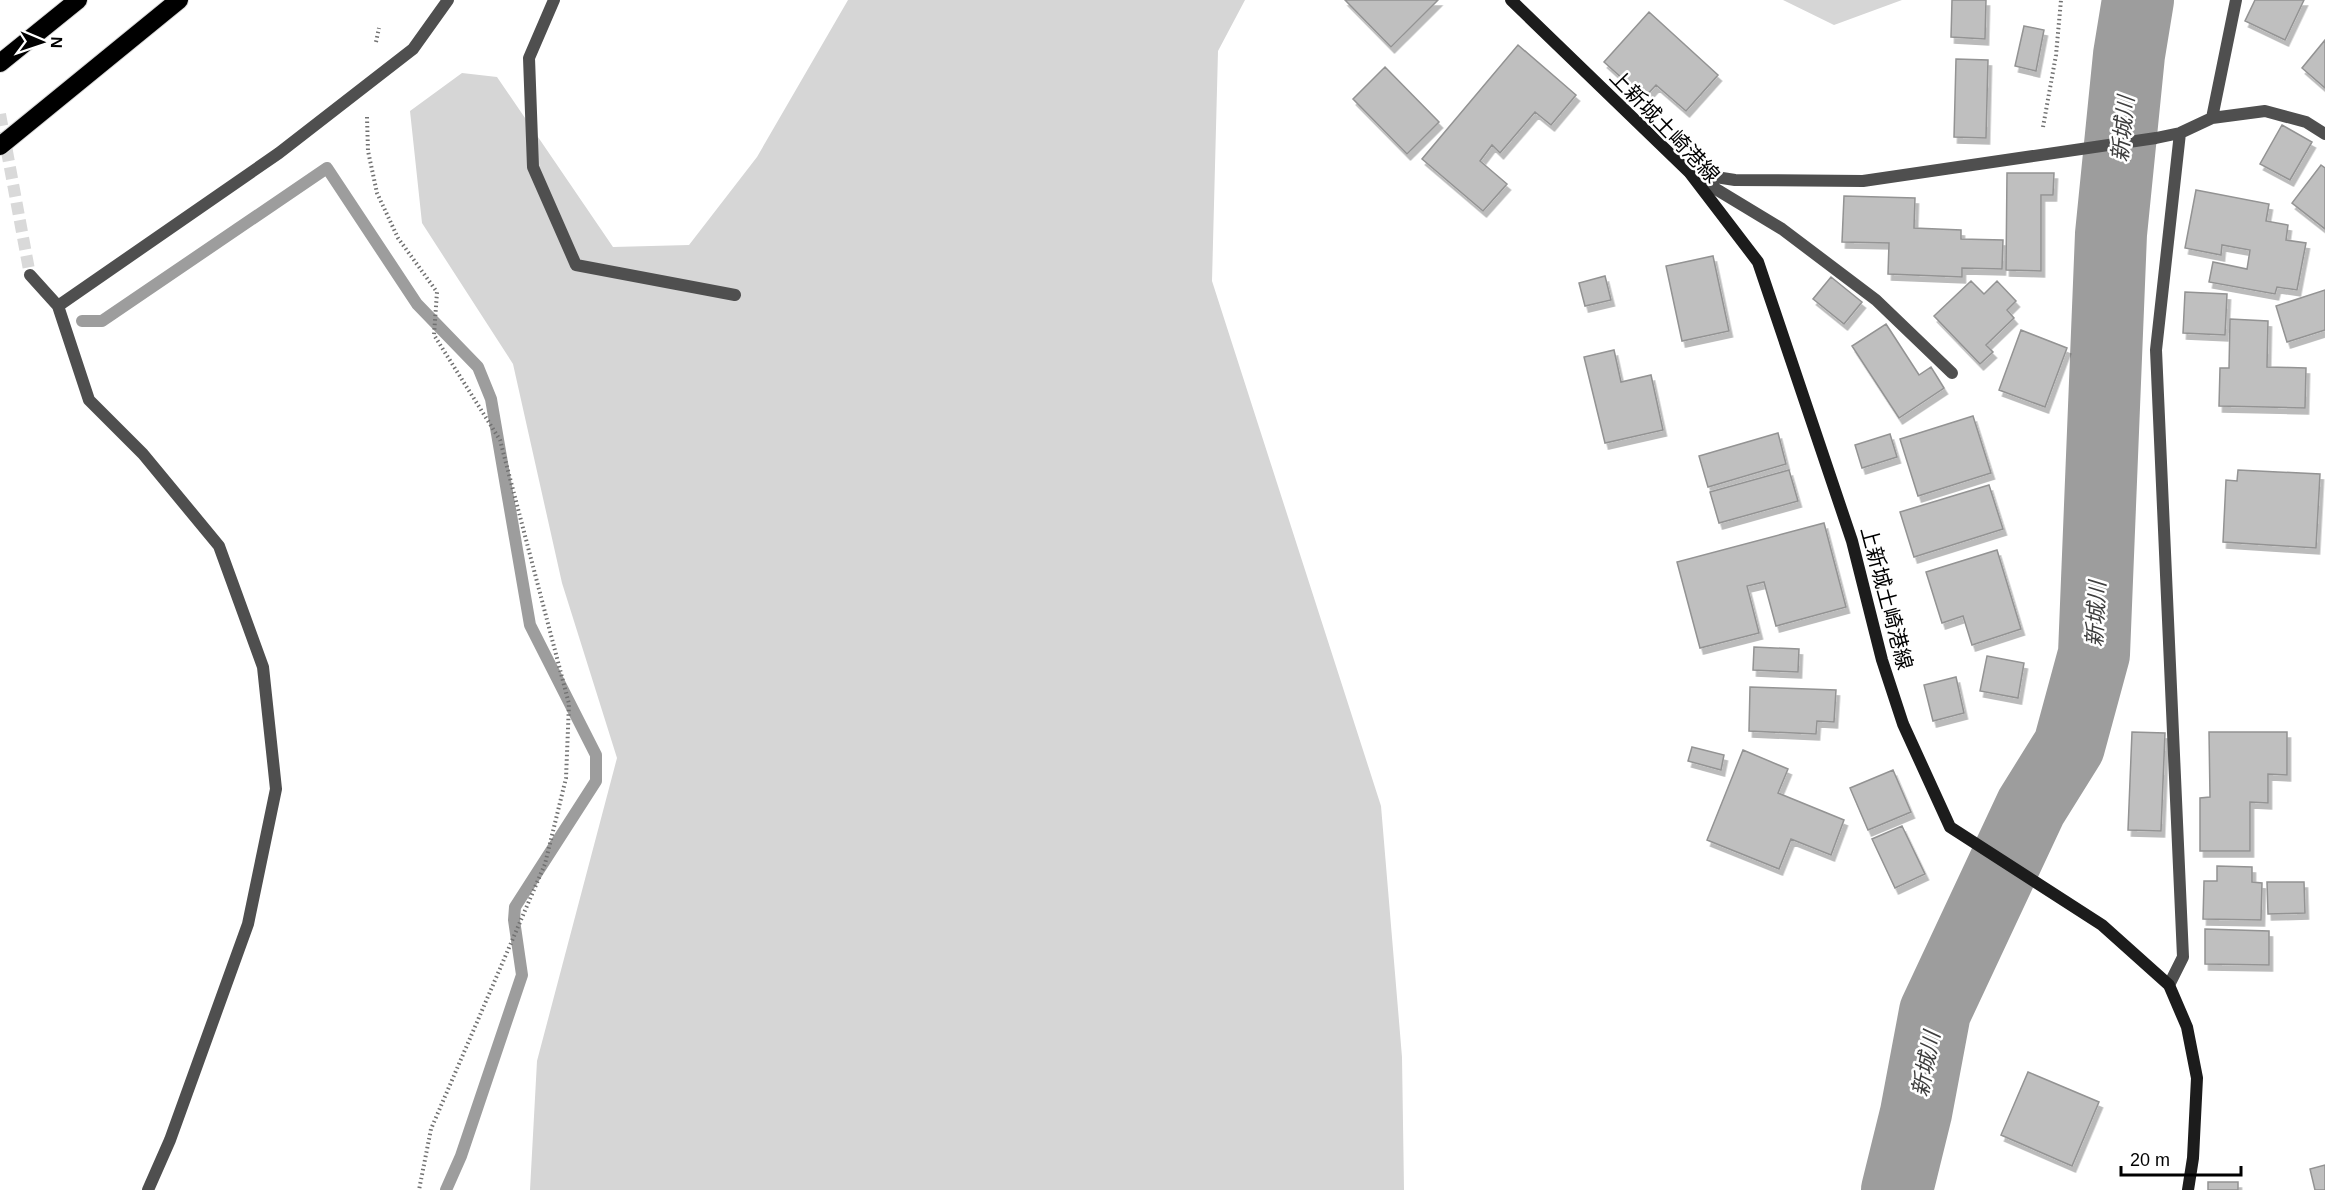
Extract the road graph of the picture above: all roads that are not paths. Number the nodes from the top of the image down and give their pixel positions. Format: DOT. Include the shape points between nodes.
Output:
graph roads {
  1 [pos="78,0"];
  2 [pos="179,0"];
  3 [pos="448,0"];
  4 [pos="554,0"];
  5 [pos="1511,0"];
  6 [pos="2236,0"];
  7 [pos="0,63"];
  8 [pos="2212,118"];
  9 [pos="2180,133"];
  10 [pos="2325,134"];
  11 [pos="0,146"];
  12 [pos="1690,173"];
  13 [pos="30,275"];
  14 [pos="735,295"];
  15 [pos="58,306"];
  16 [pos="1952,372"];
  17 [pos="2169,985"];
  18 [pos="148,1190"];
  19 [pos="2188,1190"];
  1 -- 7 [label="highway"];
  2 -- 11 [label="highway"];
  3 -- 15 [label="street" via="413,49 279,153"];
  4 -- 14 [label="street" via="529,58 533,167 576,265"];
  5 -- 12 [label="main road, 上新城土崎港線"];
  6 -- 8 [label="street"];
  8 -- 9 [label="street"];
  8 -- 10 [label="street" via="2265,111 2306,122"];
  9 -- 12 [label="street" via="1863,181 1735,180"];
  9 -- 17 [label="street" via="2156,350 2184,957"];
  12 -- 16 [label="street" via="1782,229 1876,300"];
  12 -- 17 [label="main road, 上新城土崎港線" via="1758,262 1852,541 1882,660 1903,724 1950,827 2102,925"];
  13 -- 15 [label="street"];
  15 -- 18 [label="street" via="89,400 143,454 219,546 265,678 276,789 248,924"];
  17 -- 19 [label="main road, 上新城土崎港線" via="2187,1027 2197,1078"];
}
